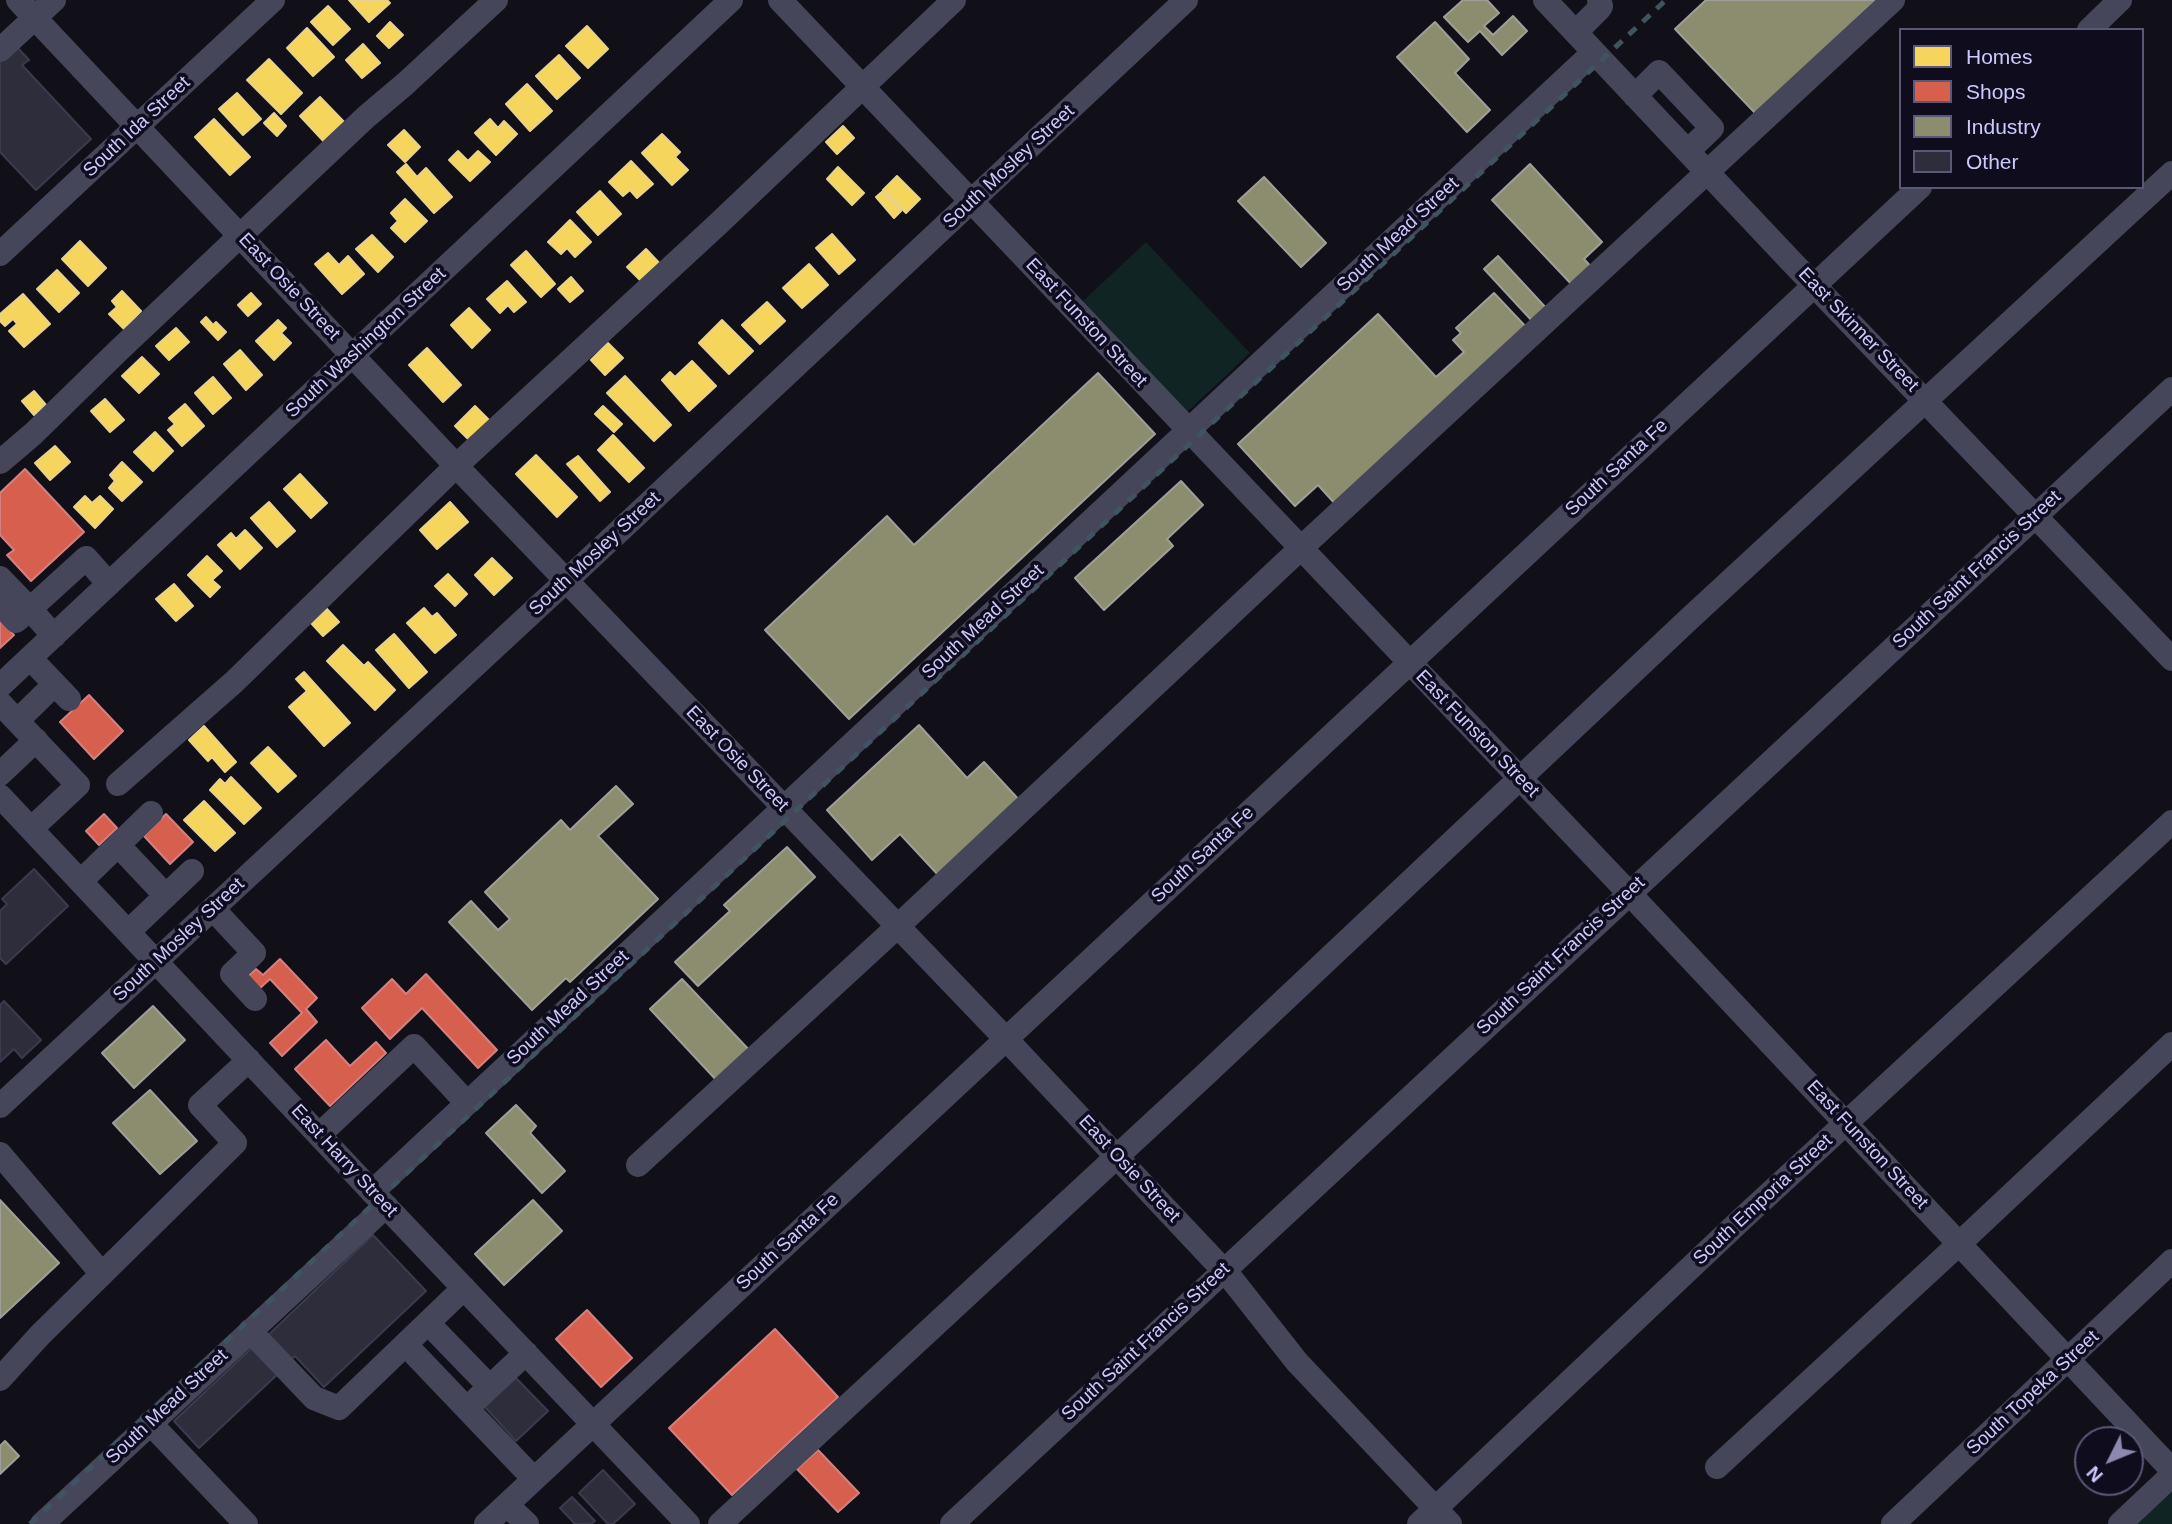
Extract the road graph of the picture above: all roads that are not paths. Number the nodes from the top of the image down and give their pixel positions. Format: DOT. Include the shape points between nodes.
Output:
graph roads {
  1 [pos="54,0"];
  2 [pos="273,0"];
  3 [pos="496,0"];
  4 [pos="731,0"];
  5 [pos="780,0"];
  6 [pos="954,0"];
  7 [pos="1186,0"];
  8 [pos="1545,0"];
  9 [pos="1599,0"];
  10 [pos="1893,0"];
  11 [pos="2120,0"];
  12 [pos="26,9"];
  13 [pos="2091,28"];
  14 [pos="1576,32"];
  15 [pos="0,50"];
  16 [pos="1594,52"];
  17 [pos="863,88"];
  18 [pos="1635,96"];
  19 [pos="138,126"];
  20 [pos="1712,128"];
  21 [pos="1733,149"];
  22 [pos="1688,151"];
  23 [pos="1708,172"];
  24 [pos="2172,173"];
  25 [pos="1918,189"];
  26 [pos="972,202"];
  27 [pos="241,236"];
  28 [pos="0,254"];
  29 [pos="1815,284"];
  30 [pos="353,356"];
  31 [pos="2172,389"];
  32 [pos="1926,400"];
  33 [pos="1189,431"];
  34 [pos="0,462"];
  35 [pos="456,466"];
  36 [pos="2036,515"];
  37 [pos="1301,548"];
  38 [pos="0,578"];
  39 [pos="566,581"];
  40 [pos="109,584"];
  41 [pos="0,604"];
  42 [pos="30,609"];
  43 [pos="54,636"];
  44 [pos="30,658"];
  45 [pos="2172,659"];
  46 [pos="1410,663"];
  47 [pos="0,686"];
  48 [pos="8,712"];
  49 [pos="36,740"];
  50 [pos="0,774"];
  51 [pos="1520,778"];
  52 [pos="118,783"];
  53 [pos="0,796"];
  54 [pos="784,807"];
  55 [pos="151,813"];
  56 [pos="2172,822"];
  57 [pos="31,829"];
  58 [pos="118,845"];
  59 [pos="192,871"];
  60 [pos="81,881"];
  61 [pos="1629,893"];
  62 [pos="166,896"];
  63 [pos="213,909"];
  64 [pos="898,926"];
  65 [pos="128,932"];
  66 [pos="156,961"];
  67 [pos="255,999"];
  68 [pos="1006,1039"];
  69 [pos="2172,1044"];
  70 [pos="248,1060"];
  71 [pos="467,1103"];
  72 [pos="0,1106"];
  73 [pos="1846,1123"];
  74 [pos="319,1135"];
  75 [pos="0,1154"];
  76 [pos="1117,1157"];
  77 [pos="638,1165"];
  78 [pos="379,1199"];
  79 [pos="1960,1243"];
  80 [pos="2172,1261"];
  81 [pos="1224,1270"];
  82 [pos="102,1275"];
  83 [pos="464,1288"];
  84 [pos="428,1323"];
  85 [pos="250,1331"];
  86 [pos="406,1345"];
  87 [pos="526,1353"];
  88 [pos="2069,1359"];
  89 [pos="0,1380"];
  90 [pos="490,1387"];
  91 [pos="467,1409"];
  92 [pos="150,1423"];
  93 [pos="593,1424"];
  94 [pos="1717,1467"];
  95 [pos="2172,1473"];
  96 [pos="534,1479"];
  97 [pos="507,1505"];
  98 [pos="1435,1519"];
  99 [pos="42,1524"];
  100 [pos="246,1524"];
  101 [pos="486,1524"];
  102 [pos="527,1524"];
  103 [pos="688,1524"];
  104 [pos="720,1524"];
  105 [pos="952,1524"];
  106 [pos="1893,1524"];
  107 [pos="2120,1524"];
  1 -- 12 [label="street"];
  2 -- 19 [label="street, South Ida Street"];
  3 -- 27 [label="street"];
  4 -- 30 [label="street, South Washington Street"];
  5 -- 17 [label="street, East Funston Street"];
  6 -- 17 [label="street"];
  7 -- 26 [label="street, South Mosley Street"];
  8 -- 14 [label="street, East Skinner Street"];
  9 -- 14 [label="street" via="1599,9"];
  10 -- 21 [label="street"];
  11 -- 13 [label="street"];
  12 -- 15 [label="street"];
  12 -- 19 [label="street, East Osie Street"];
  14 -- 16 [label="street, East Skinner Street"];
  16 -- 18 [label="street, East Skinner Street"];
  16 -- 33 [label="street, South Mead Street"];
  17 -- 26 [label="street, East Funston Street"];
  17 -- 35 [label="street"];
  18 -- 20 [label="street" via="1659,72"];
  18 -- 22 [label="street, East Skinner Street"];
  19 -- 27 [label="street, East Osie Street"];
  19 -- 28 [label="street, South Ida Street"];
  20 -- 21 [label="street"];
  20 -- 22 [label="street"];
  21 -- 23 [label="street"];
  22 -- 23 [label="street, East Skinner Street"];
  23 -- 29 [label="street, East Skinner Street"];
  23 -- 37 [label="street"];
  24 -- 32 [label="street"];
  25 -- 29 [label="street, South Santa Fe"];
  26 -- 33 [label="street, East Funston Street"];
  26 -- 39 [label="street, South Mosley Street"];
  27 -- 30 [label="street, East Osie Street"];
  27 -- 34 [label="street"];
  29 -- 32 [label="street, East Skinner Street"];
  29 -- 46 [label="street, South Santa Fe"];
  30 -- 35 [label="street, East Osie Street"];
  30 -- 40 [label="street, South Washington Street"];
  31 -- 36 [label="street, South Saint Francis Street"];
  32 -- 36 [label="street, East Skinner Street"];
  32 -- 51 [label="street"];
  33 -- 37 [label="street, East Funston Street"];
  33 -- 54 [label="street, South Mead Street"];
  35 -- 39 [label="street, East Osie Street"];
  35 -- 52 [label="street" via="234,682"];
  36 -- 45 [label="street, East Skinner Street"];
  36 -- 61 [label="street, South Saint Francis Street"];
  37 -- 46 [label="street, East Funston Street"];
  37 -- 64 [label="street"];
  38 -- 42 [label="street"];
  39 -- 54 [label="street, East Osie Street"];
  39 -- 63 [label="street, South Mosley Street"];
  40 -- 42 [label="street" via="86,558"];
  40 -- 43 [label="street, South Washington Street"];
  41 -- 42 [label="street" via="16,621"];
  42 -- 43 [label="street"];
  43 -- 44 [label="street, South Washington Street"];
  44 -- 47 [label="street, South Washington Street"];
  44 -- 48 [label="street" via="62,692"];
  46 -- 51 [label="street, East Funston Street"];
  46 -- 68 [label="street, South Santa Fe"];
  48 -- 49 [label="street"];
  49 -- 50 [label="street"];
  49 -- 57 [label="street" via="78,785"];
  51 -- 61 [label="street, East Funston Street"];
  51 -- 76 [label="street"];
  53 -- 57 [label="street, East Harry Street"];
  54 -- 64 [label="street, East Osie Street"];
  54 -- 71 [label="street, South Mead Street"];
  55 -- 58 [label="street"];
  56 -- 73 [label="street, South Emporia Street"];
  57 -- 60 [label="street, East Harry Street"];
  58 -- 60 [label="street"];
  58 -- 62 [label="street"];
  59 -- 62 [label="street"];
  60 -- 65 [label="street, East Harry Street"];
  61 -- 73 [label="street, East Funston Street"];
  61 -- 81 [label="street, South Saint Francis Street"];
  62 -- 65 [label="street"];
  63 -- 66 [label="street, South Mosley Street"];
  63 -- 67 [label="street" via="254,953 232,974"];
  64 -- 68 [label="street, East Osie Street"];
  64 -- 77 [label="street"];
  65 -- 66 [label="street, East Harry Street"];
  66 -- 70 [label="street, East Harry Street"];
  66 -- 72 [label="street, South Mosley Street"];
  68 -- 76 [label="street, East Osie Street"];
  68 -- 93 [label="street, South Santa Fe"];
  69 -- 79 [label="street"];
  70 -- 74 [label="street, East Harry Street"];
  70 -- 82 [label="street" via="200,1105 235,1143"];
  71 -- 74 [label="street" via="414,1046"];
  71 -- 78 [label="street, South Mead Street"];
  73 -- 79 [label="street, East Funston Street"];
  73 -- 98 [label="street, South Emporia Street"];
  74 -- 78 [label="street, East Harry Street"];
  75 -- 82 [label="street"];
  76 -- 81 [label="street, East Osie Street"];
  76 -- 104 [label="street"];
  78 -- 83 [label="street, East Harry Street"];
  78 -- 85 [label="street, South Mead Street"];
  79 -- 88 [label="street, East Funston Street"];
  79 -- 94 [label="street"];
  80 -- 88 [label="street, South Topeka Street"];
  81 -- 98 [label="street, East Osie Street" via="1297,1362"];
  81 -- 105 [label="street, South Saint Francis Street"];
  82 -- 89 [label="street"];
  83 -- 84 [label="street"];
  83 -- 87 [label="street, East Harry Street"];
  84 -- 86 [label="street"];
  84 -- 90 [label="street"];
  85 -- 86 [label="street" via="314,1398 339,1408"];
  85 -- 92 [label="street, South Mead Street"];
  86 -- 91 [label="street"];
  87 -- 90 [label="street"];
  87 -- 93 [label="street, East Harry Street"];
  88 -- 95 [label="street, East Funston Street"];
  88 -- 106 [label="street, South Topeka Street"];
  90 -- 91 [label="street"];
  91 -- 96 [label="street"];
  92 -- 99 [label="street, South Mead Street"];
  92 -- 100 [label="street"];
  93 -- 96 [label="street, South Santa Fe"];
  93 -- 103 [label="street, East Harry Street"];
  95 -- 107 [label="street"];
  96 -- 97 [label="street, South Santa Fe"];
  97 -- 101 [label="street, South Santa Fe"];
  97 -- 102 [label="street"];
}
